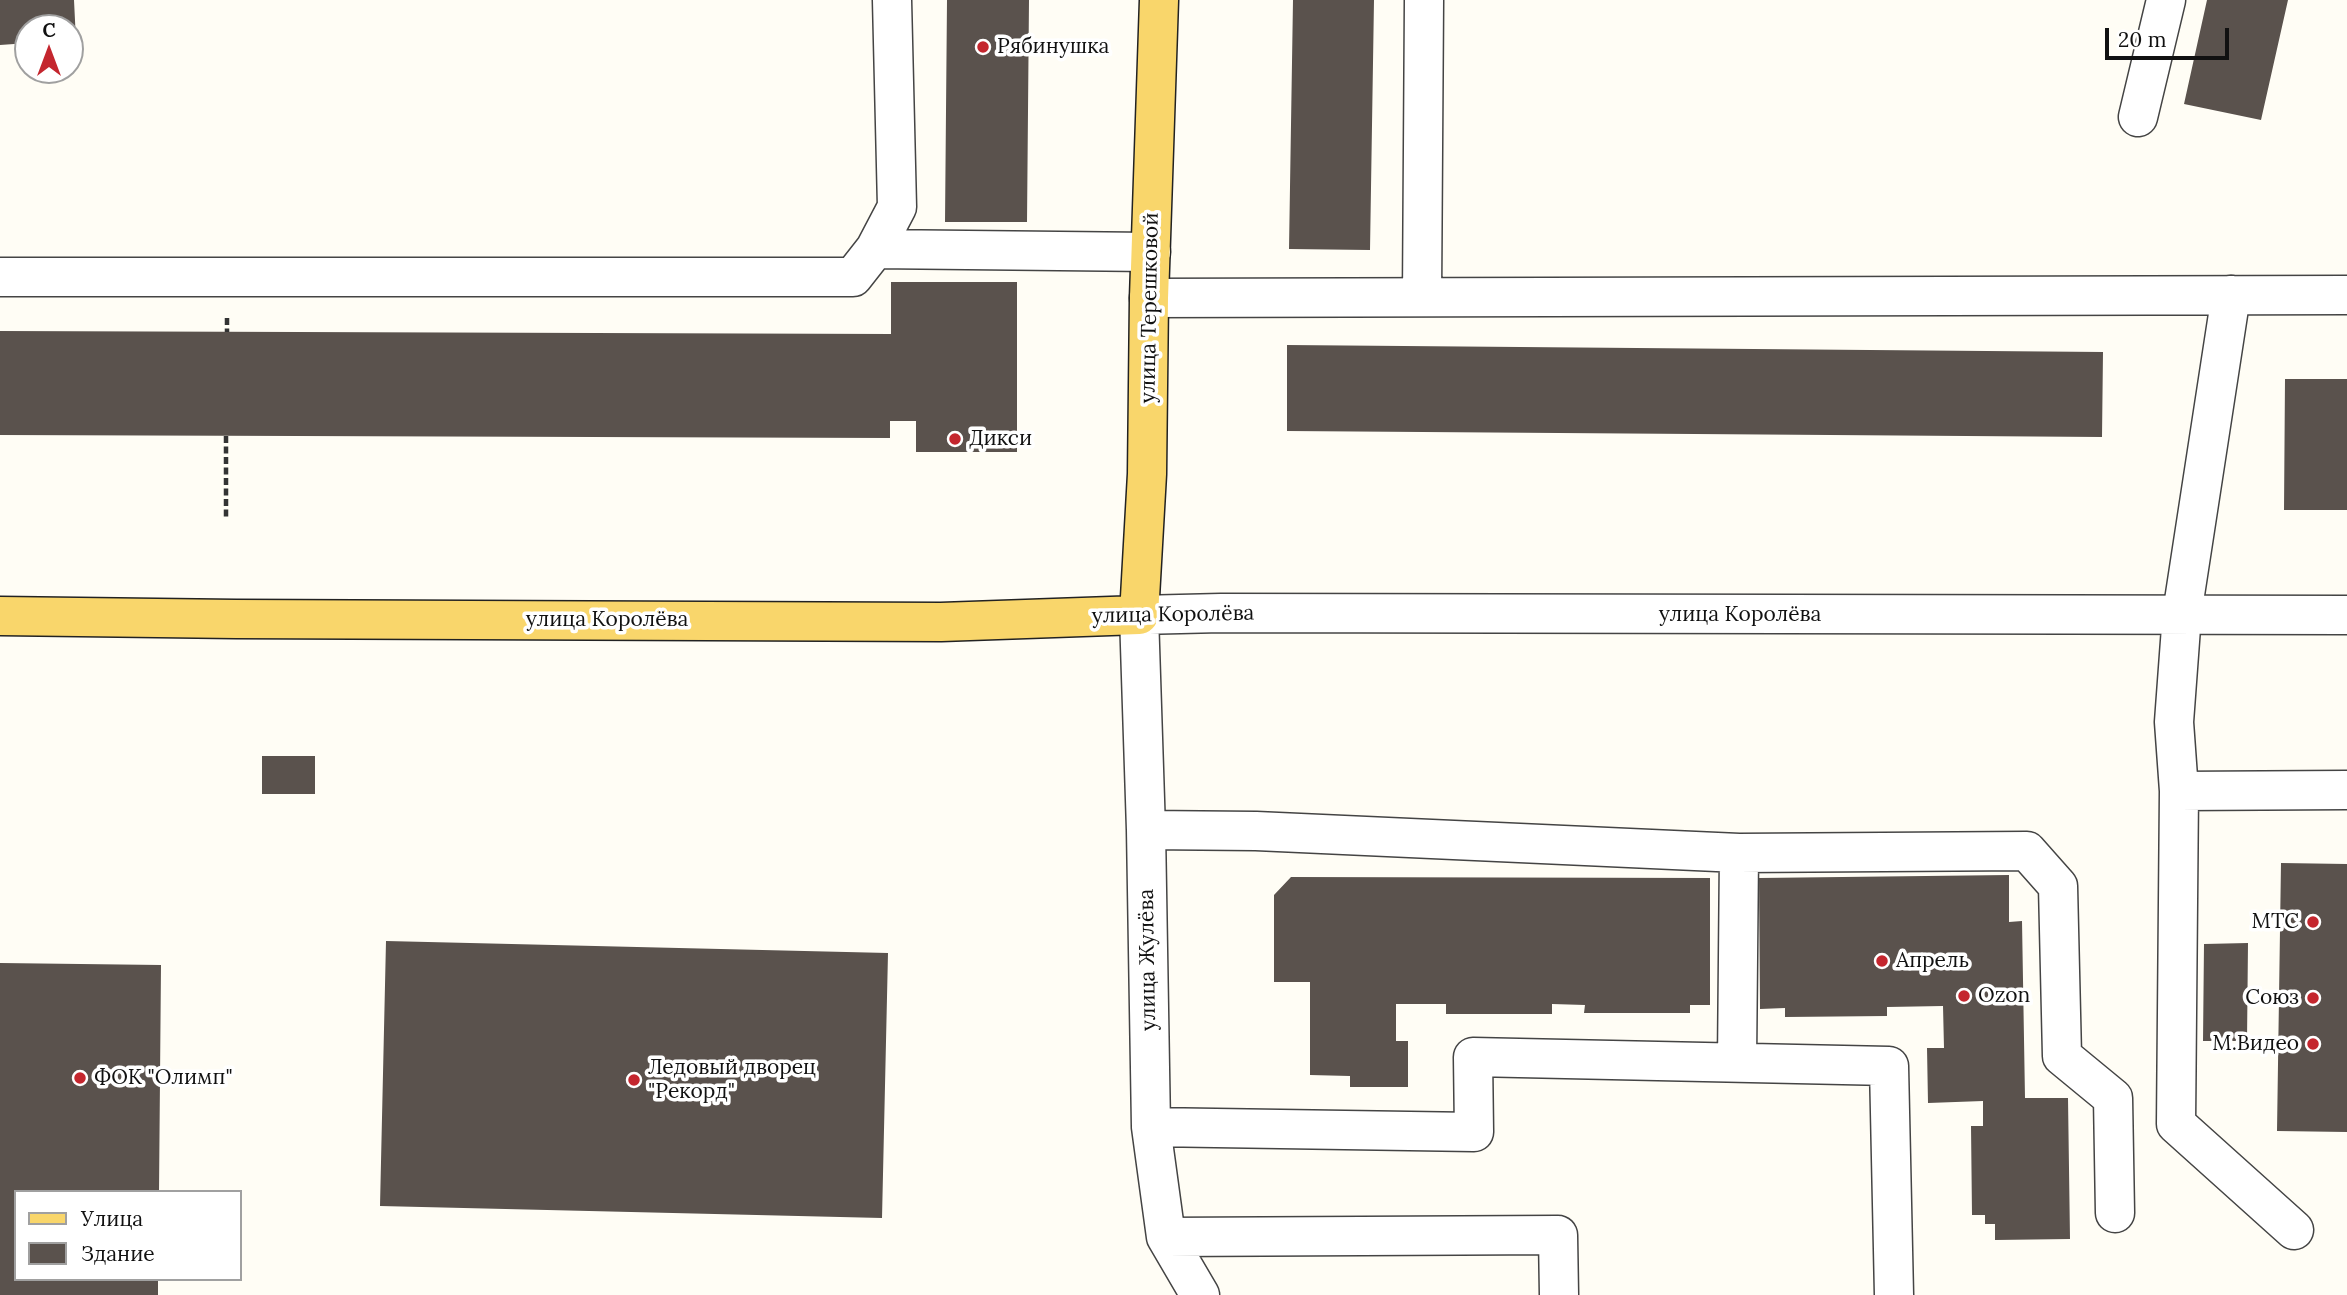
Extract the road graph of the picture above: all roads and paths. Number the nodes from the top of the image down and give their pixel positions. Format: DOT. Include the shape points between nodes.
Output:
graph roads {
  1 [pos="892,0"];
  2 [pos="1159,0"];
  3 [pos="1424,0"];
  4 [pos="2166,0"];
  5 [pos="2138,117"];
  6 [pos="876,249"];
  7 [pos="1150,252"];
  8 [pos="0,277"];
  9 [pos="2231,295"];
  10 [pos="2347,295"];
  11 [pos="1422,297"];
  12 [pos="1149,298"];
  13 [pos="226,436"];
  14 [pos="226,520"];
  15 [pos="2182,614"];
  16 [pos="1139,615"];
  17 [pos="2347,615"];
  18 [pos="0,616"];
  19 [pos="2347,790"];
  20 [pos="2179,791"];
  21 [pos="1146,830"];
  22 [pos="1739,853"];
  23 [pos="1737,1062"];
  24 [pos="1151,1127"];
  25 [pos="2115,1213"];
  26 [pos="2294,1230"];
  27 [pos="1166,1237"];
  28 [pos="1200,1295"];
  29 [pos="1559,1295"];
  30 [pos="1894,1295"];
  1 -- 6 [label="street" via="897,207"];
  2 -- 7 [label="main road, улица Терешковой"];
  3 -- 11 [label="street"];
  4 -- 5 [label="street"];
  6 -- 7 [label="street"];
  6 -- 8 [label="street" via="853,277"];
  7 -- 12 [label="main road, улица Терешковой"];
  9 -- 10 [label="street"];
  9 -- 11 [label="street"];
  9 -- 15 [label="street"];
  11 -- 12 [label="street"];
  12 -- 16 [label="main road, улица Терешковой" via="1147,474"];
  13 -- 14 [label="path"];
  15 -- 16 [label="street, улица Королёва"];
  15 -- 17 [label="street, улица Королёва"];
  15 -- 20 [label="street" via="2174,722"];
  16 -- 18 [label="main road, улица Королёва" via="942,621"];
  16 -- 21 [label="street, улица Жулёва"];
  19 -- 20 [label="street"];
  20 -- 26 [label="street" via="2176,1124"];
  21 -- 22 [label="street"];
  21 -- 24 [label="street, улица Жулёва"];
  22 -- 23 [label="street"];
  22 -- 25 [label="street" via="2027,851 2058,886 2062,1056 2113,1098"];
  23 -- 24 [label="street" via="1474,1058 1474,1132"];
  23 -- 30 [label="street" via="1889,1066"];
  24 -- 27 [label="street, улица Жулёва"];
  27 -- 28 [label="street, улица Жулёва"];
  27 -- 29 [label="street" via="1558,1235"];
}
